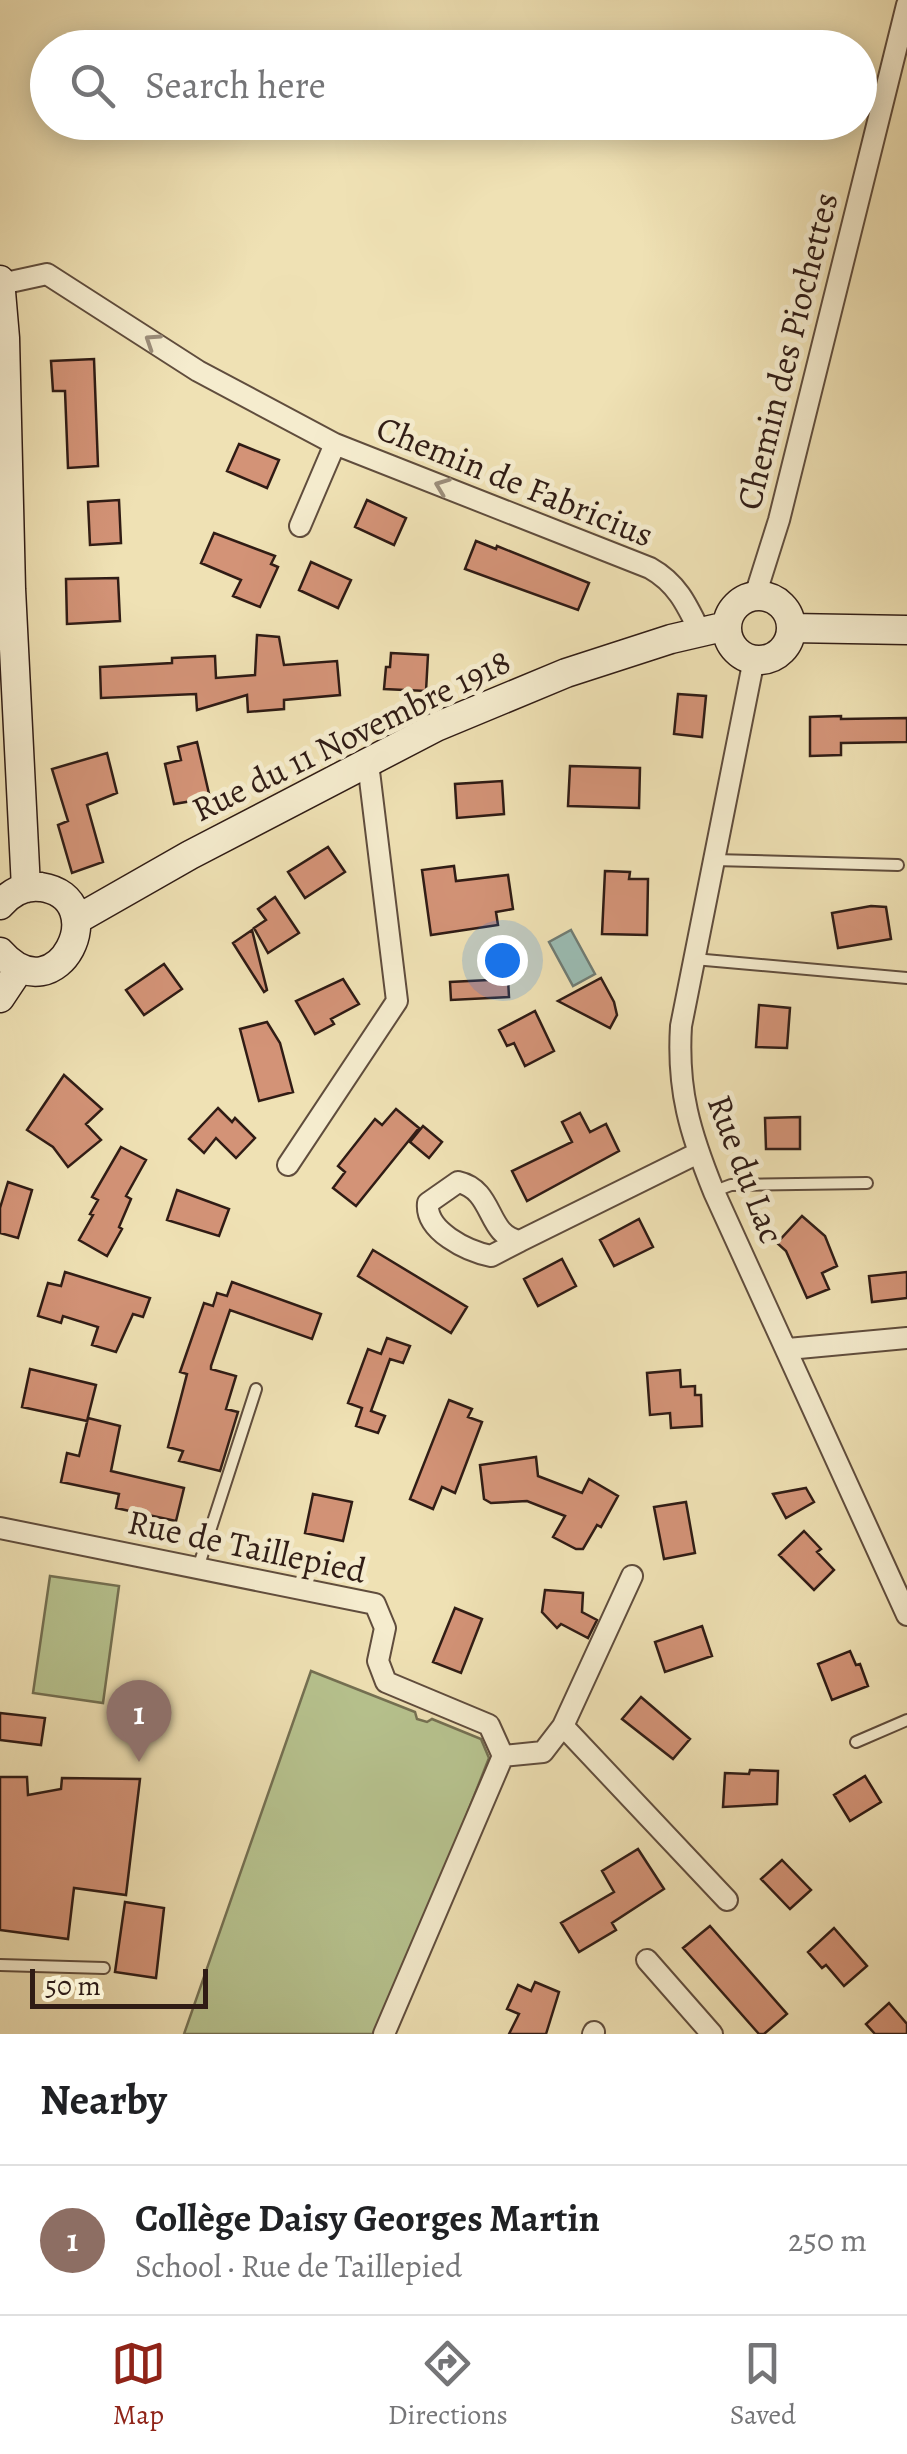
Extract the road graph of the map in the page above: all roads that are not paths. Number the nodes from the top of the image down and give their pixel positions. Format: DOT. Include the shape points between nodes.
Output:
graph roads {
  1 [pos="907,5"];
  2 [pos="877,126"];
  3 [pos="873,140"];
  4 [pos="0,282"];
  5 [pos="335,444"];
  6 [pos="300,526"];
  7 [pos="5,581"];
  8 [pos="756,596"];
  9 [pos="791,628"];
  10 [pos="714,629"];
  11 [pos="907,630"];
  12 [pos="754,659"];
  13 [pos="368,763"];
  14 [pos="714,860"];
  15 [pos="898,865"];
  16 [pos="26,888"];
  17 [pos="0,906"];
  18 [pos="76,920"];
  19 [pos="694,959"];
  20 [pos="10,960"];
  21 [pos="907,978"];
  22 [pos="0,998"];
  23 [pos="698,1153"];
  24 [pos="288,1165"];
  25 [pos="867,1184"];
  26 [pos="714,1192"];
  27 [pos="520,1241"];
  28 [pos="907,1338"];
  29 [pos="788,1349"];
  30 [pos="256,1389"];
  31 [pos="0,1528"];
  32 [pos="198,1568"];
  33 [pos="632,1576"];
  34 [pos="907,1615"];
  35 [pos="907,1720"];
  36 [pos="564,1726"];
  37 [pos="856,1742"];
  38 [pos="503,1756"];
  39 [pos="727,1900"];
  40 [pos="648,1960"];
  41 [pos="0,1966"];
  42 [pos="104,1968"];
  43 [pos="384,2034"];
  44 [pos="712,2034"];
  1 -- 2 [label="street, Chemin des Piochettes"];
  3 -- 8 [label="street, Chemin des Piochettes"];
  5 -- 4 [label="street, Chemin de Fabricius, one-way" via="198,370 47,274"];
  4 -- 7 [label="street" via="6,338"];
  5 -- 6 [label="street, Chemin de Fabricius"];
  10 -- 5 [label="street, Chemin de Fabricius, one-way" via="650,568"];
  7 -- 16 [label="street"];
  8 -- 9 [label="street" via="776,600"];
  8 -- 10 [label="street"];
  9 -- 11 [label="street"];
  9 -- 12 [label="street" via="781,651"];
  10 -- 12 [label="street"];
  10 -- 13 [label="street, Rue du 11 Novembre 1918" via="566,674"];
  12 -- 14 [label="street, Rue du Lac"];
  13 -- 18 [label="street, Rue du 11 Novembre 1918"];
  13 -- 24 [label="street" via="397,1001"];
  14 -- 15 [label="lane"];
  14 -- 19 [label="street, Rue du Lac"];
  16 -- 17 [label="street"];
  16 -- 18 [label="street" via="63,897"];
  18 -- 20 [label="street" via="67,956 45,970"];
  19 -- 21 [label="lane"];
  19 -- 23 [label="street, Rue du Lac" via="678,1065"];
  20 -- 22 [label="street"];
  23 -- 26 [label="street, Rue du Lac"];
  23 -- 27 [label="street"];
  25 -- 26 [label="lane" via="731,1184"];
  26 -- 29 [label="street, Rue du Lac"];
  28 -- 29 [label="street"];
  29 -- 34 [label="street, Rue du Lac"];
  30 -- 32 [label="lane"];
  31 -- 32 [label="street, Rue de Taillepied"];
  32 -- 38 [label="street, Rue de Taillepied" via="375,1604 385,1628 378,1661 386,1682 489,1725"];
  33 -- 36 [label="street"];
  35 -- 37 [label="lane"];
  36 -- 38 [label="street" via="543,1752"];
  36 -- 39 [label="street"];
  38 -- 43 [label="street"];
  40 -- 44 [label="street"];
  41 -- 42 [label="lane"];
}
